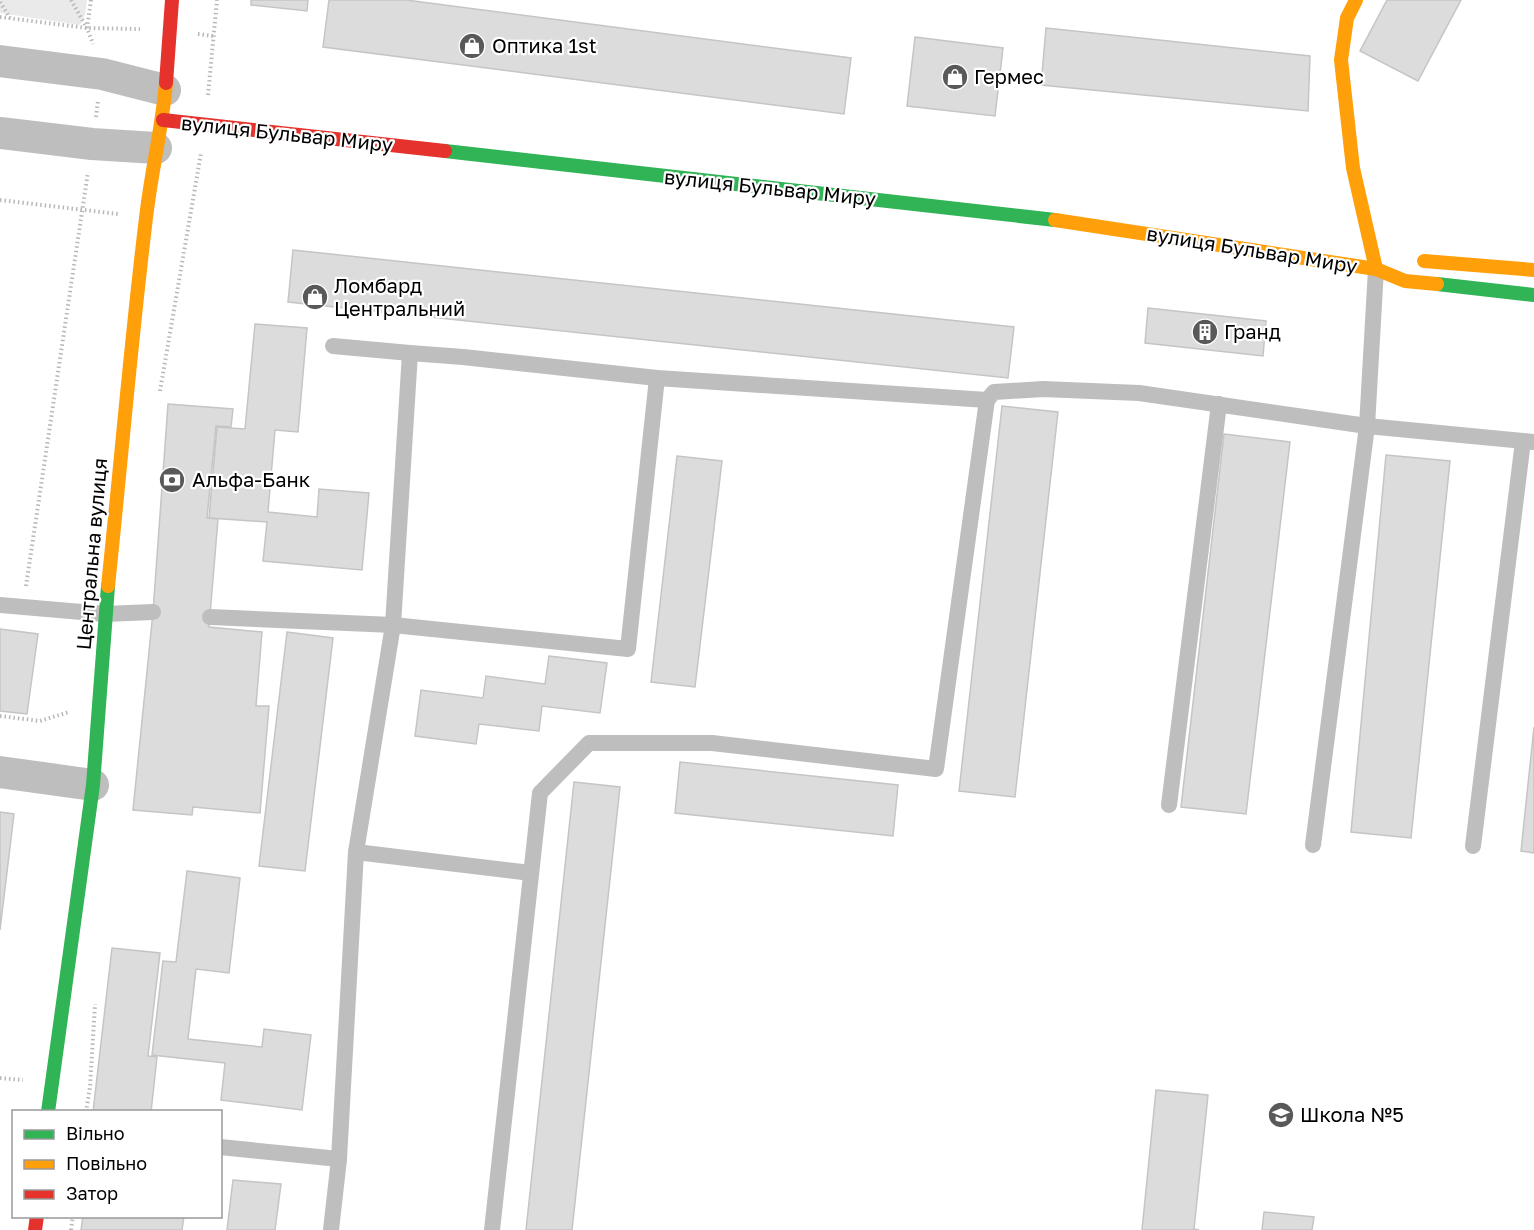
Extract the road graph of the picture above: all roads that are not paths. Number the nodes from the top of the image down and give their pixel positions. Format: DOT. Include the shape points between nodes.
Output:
graph roads {
  1 [pos="172,0"];
  2 [pos="1356,0"];
  3 [pos="0,61"];
  4 [pos="162,119"];
  5 [pos="0,133"];
  6 [pos="1376,269"];
  7 [pos="1534,270"];
  8 [pos="1534,295"];
  9 [pos="333,346"];
  10 [pos="410,353"];
  11 [pos="657,378"];
  12 [pos="987,400"];
  13 [pos="1219,404"];
  14 [pos="1367,426"];
  15 [pos="1529,441"];
  16 [pos="0,605"];
  17 [pos="153,612"];
  18 [pos="105,614"];
  19 [pos="210,617"];
  20 [pos="393,625"];
  21 [pos="0,772"];
  22 [pos="93,785"];
  23 [pos="1169,805"];
  24 [pos="1313,845"];
  25 [pos="1473,846"];
  26 [pos="356,852"];
  27 [pos="531,873"];
  28 [pos="48,1110"];
  29 [pos="222,1147"];
  30 [pos="339,1159"];
  31 [pos="331,1230"];
  32 [pos="492,1230"];
  1 -- 4 [label="street, Центральна вулиця"];
  2 -- 6 [label="street" via="1347,18 1341,60 1353,168"];
  3 -- 4 [label="street, вулиця Бульвар Миру" via="102,74"];
  4 -- 5 [label="street, вулиця Бульвар Миру" via="92,144"];
  4 -- 6 [label="street, вулиця Бульвар Миру" via="1030,216"];
  4 -- 18 [label="street, Центральна вулиця" via="146,217"];
  6 -- 7 [label="street, вулиця Бульвар Миру" via="1403,261"];
  6 -- 8 [label="street, вулиця Бульвар Миру" via="1405,281"];
  6 -- 14 [label="lane"];
  9 -- 10 [label="lane"];
  10 -- 11 [label="lane"];
  10 -- 20 [label="lane"];
  11 -- 12 [label="lane"];
  11 -- 20 [label="lane" via="628,649"];
  12 -- 13 [label="lane" via="994,392 1043,390 1139,393"];
  12 -- 27 [label="lane" via="936,769 712,743 589,743 540,794"];
  13 -- 14 [label="lane"];
  13 -- 23 [label="lane"];
  14 -- 15 [label="lane"];
  14 -- 24 [label="lane"];
  15 -- 25 [label="lane"];
  16 -- 18 [label="lane"];
  17 -- 18 [label="lane"];
  18 -- 22 [label="street, Центральна вулиця"];
  19 -- 20 [label="lane"];
  20 -- 26 [label="lane"];
  21 -- 22 [label="street"];
  22 -- 28 [label="street, Центральна вулиця"];
  26 -- 27 [label="lane"];
  26 -- 30 [label="lane"];
  27 -- 32 [label="lane"];
  29 -- 30 [label="lane"];
  30 -- 31 [label="lane"];
}
